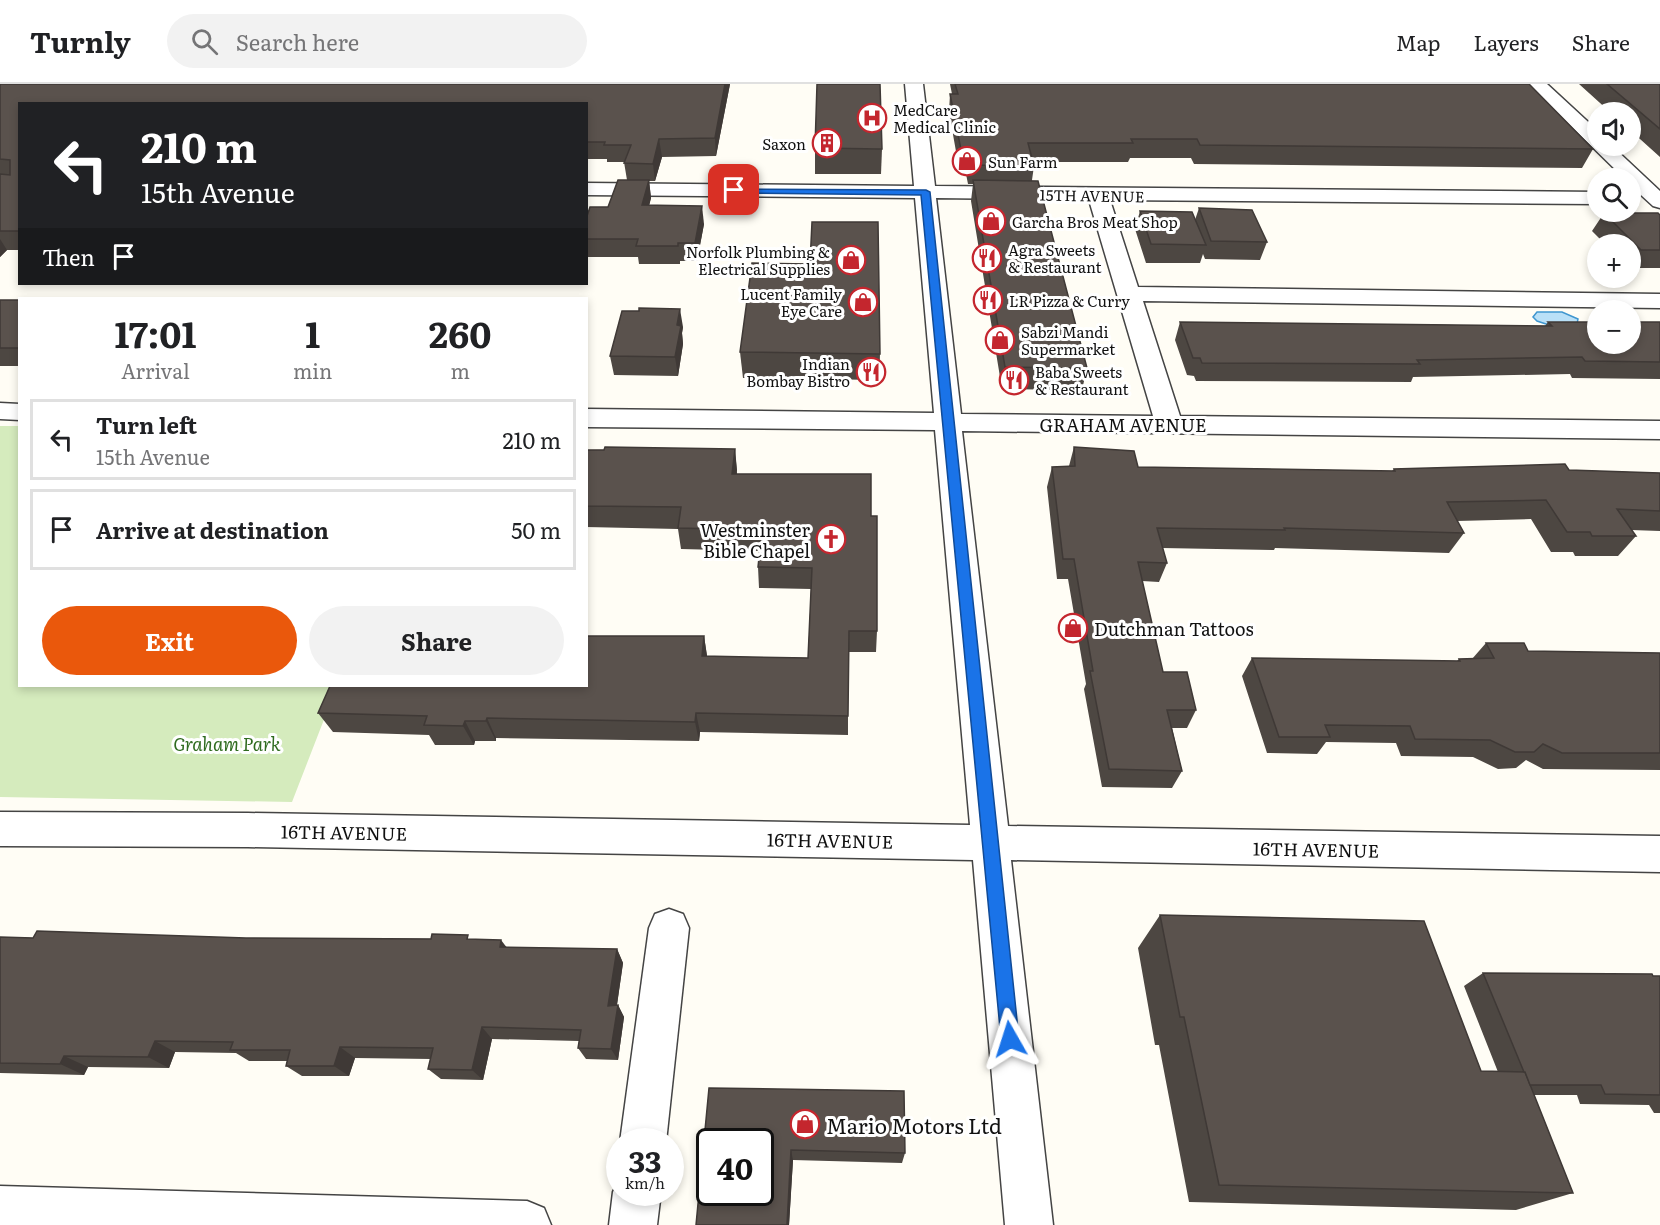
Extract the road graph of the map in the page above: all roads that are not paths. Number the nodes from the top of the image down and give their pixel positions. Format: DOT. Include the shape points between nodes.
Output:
graph roads {
  1 [pos="914,84"];
  2 [pos="1537,84"];
  3 [pos="1587,132"];
  4 [pos="1612,156"];
  5 [pos="588,189"];
  6 [pos="926,192"];
  7 [pos="1098,195"];
  8 [pos="1587,198"];
  9 [pos="1641,198"];
  10 [pos="1659,199"];
  11 [pos="1128,294"];
  12 [pos="1660,302"];
  13 [pos="0,411"];
  14 [pos="18,412"];
  15 [pos="588,418"];
  16 [pos="950,423"];
  17 [pos="1168,424"];
  18 [pos="1660,430"];
  19 [pos="0,829"];
  20 [pos="990,844"];
  21 [pos="1660,854"];
  22 [pos="669,928"];
  23 [pos="645,1128"];
  24 [pos="635,1206"];
  25 [pos="0,1210"];
  26 [pos="527,1225"];
  27 [pos="633,1225"];
  28 [pos="1029,1225"];
  1 -- 6 [label="street"];
  2 -- 3 [label="street"];
  4 -- 10 [label="street"];
  5 -- 6 [label="street, 15TH AVENUE"];
  6 -- 7 [label="street, 15TH AVENUE"];
  6 -- 16 [label="street"];
  7 -- 8 [label="street, 15TH AVENUE"];
  7 -- 11 [label="street"];
  9 -- 10 [label="street"];
  11 -- 12 [label="street"];
  11 -- 17 [label="street"];
  13 -- 14 [label="street"];
  15 -- 16 [label="street, GRAHAM AVENUE"];
  16 -- 17 [label="street, GRAHAM AVENUE"];
  16 -- 20 [label="street"];
  17 -- 18 [label="street, GRAHAM AVENUE"];
  19 -- 20 [label="street, 16TH AVENUE"];
  20 -- 21 [label="street, 16TH AVENUE"];
  20 -- 28 [label="street"];
  22 -- 23 [label="street"];
  24 -- 27 [label="street"];
  25 -- 26 [label="street"];
}
